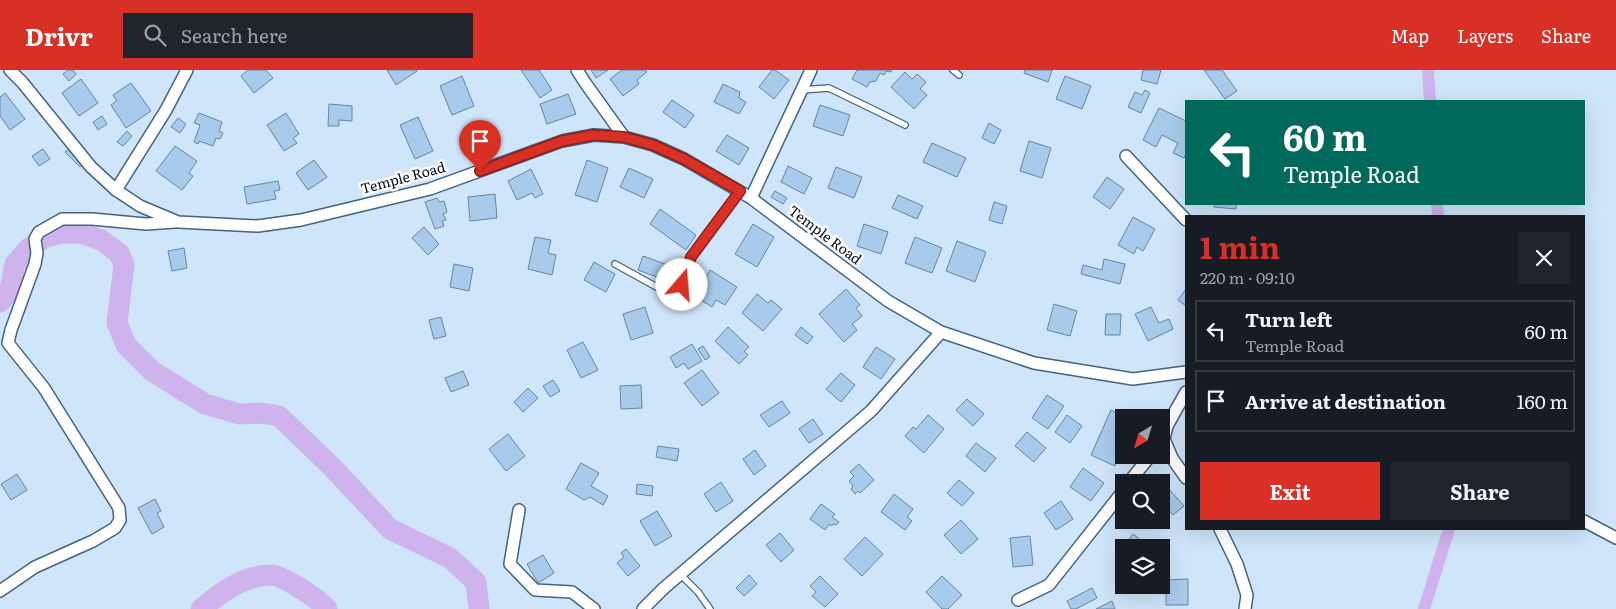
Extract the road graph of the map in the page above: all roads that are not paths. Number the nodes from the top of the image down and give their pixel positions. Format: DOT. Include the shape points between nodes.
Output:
graph roads {
  1 [pos="10,70"];
  2 [pos="187,70"];
  3 [pos="578,70"];
  4 [pos="953,70"];
  5 [pos="809,71"];
  6 [pos="959,76"];
  7 [pos="802,90"];
  8 [pos="905,125"];
  9 [pos="624,137"];
  10 [pos="1126,156"];
  11 [pos="116,190"];
  12 [pos="740,191"];
  13 [pos="751,198"];
  14 [pos="1185,219"];
  15 [pos="178,222"];
  16 [pos="615,264"];
  17 [pos="941,332"];
  18 [pos="1185,372"];
  19 [pos="1185,394"];
  20 [pos="1170,421"];
  21 [pos="1170,454"];
  22 [pos="1144,464"];
  23 [pos="1136,474"];
  24 [pos="1185,477"];
  25 [pos="1115,501"];
  26 [pos="519,510"];
  27 [pos="1585,522"];
  28 [pos="1220,530"];
  29 [pos="1616,538"];
  30 [pos="680,574"];
  31 [pos="0,591"];
  32 [pos="1018,600"];
  33 [pos="594,609"];
  34 [pos="643,609"];
  35 [pos="710,609"];
  36 [pos="1245,609"];
  1 -- 11 [label="street, Temple Road" via="91,167"];
  2 -- 11 [label="street"];
  3 -- 9 [label="street"];
  4 -- 6 [label="lane"];
  5 -- 7 [label="street"];
  7 -- 8 [label="lane" via="829,88"];
  7 -- 13 [label="street"];
  9 -- 12 [label="street, Temple Road" via="684,159"];
  9 -- 15 [label="street, Temple Road" via="594,135 562,141 430,189 301,220 258,226"];
  10 -- 14 [label="street"];
  11 -- 15 [label="street, Temple Road" via="140,206"];
  12 -- 13 [label="street, Temple Road"];
  12 -- 16 [label="lane" via="691,257 682,285 675,291 664,291"];
  13 -- 17 [label="street, Temple Road" via="888,301"];
  15 -- 31 [label="street" via="146,224 62,219 39,232 30,279 8,343 44,388 119,508 120,520 116,528 35,568"];
  17 -- 18 [label="street, Temple Road" via="1034,363 1133,379"];
  17 -- 30 [label="street" via="871,411"];
  19 -- 20 [label="street"];
  21 -- 24 [label="street"];
  22 -- 23 [label="street"];
  25 -- 32 [label="street" via="1049,585"];
  26 -- 33 [label="street" via="510,564 535,590 572,592"];
  27 -- 29 [label="street"];
  28 -- 36 [label="street" via="1247,595"];
  30 -- 34 [label="street"];
  30 -- 35 [label="lane"];
}
